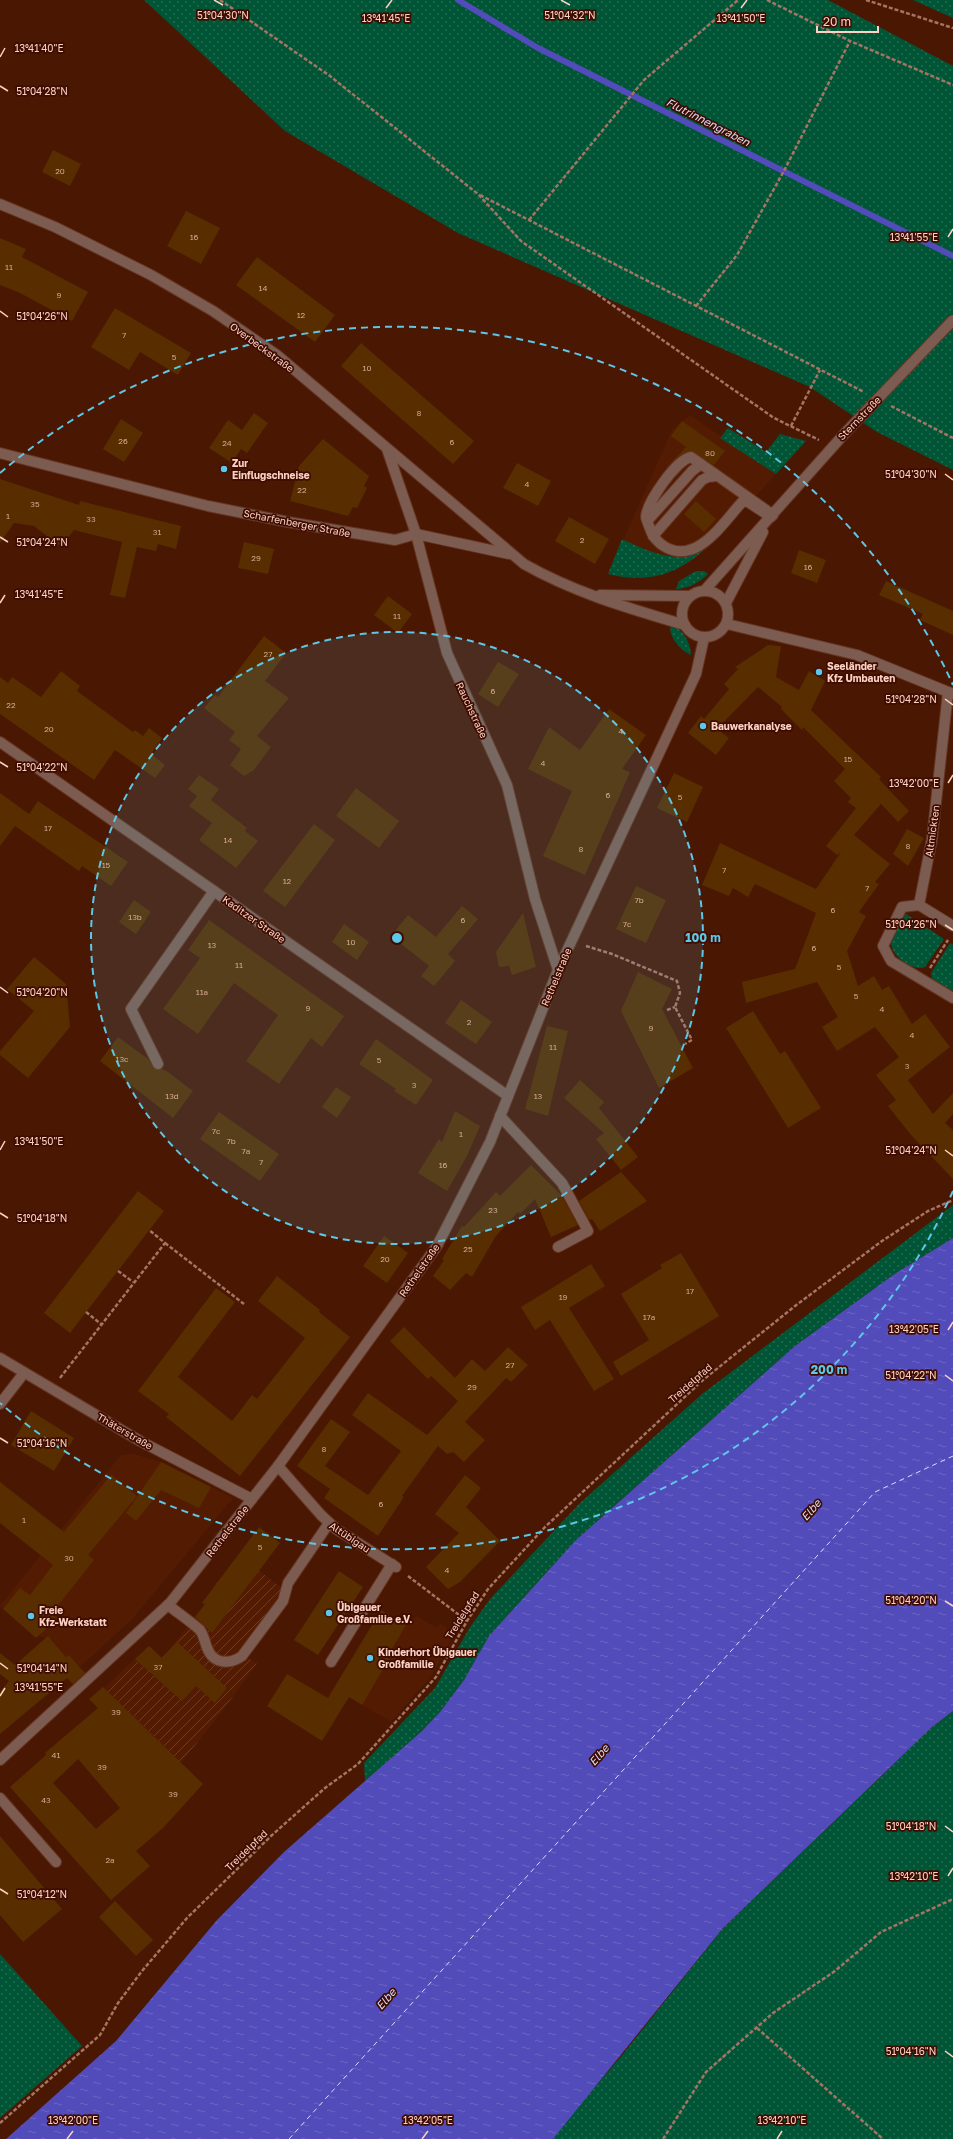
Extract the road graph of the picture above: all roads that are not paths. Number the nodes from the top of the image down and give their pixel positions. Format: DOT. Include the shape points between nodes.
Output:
graph roads {
  1 [pos="0,204"];
  2 [pos="953,320"];
  3 [pos="387,449"];
  4 [pos="0,453"];
  5 [pos="701,464"];
  6 [pos="717,476"];
  7 [pos="771,518"];
  8 [pos="648,521"];
  9 [pos="416,534"];
  10 [pos="653,536"];
  11 [pos="510,554"];
  12 [pos="704,591"];
  13 [pos="587,595"];
  14 [pos="690,596"];
  15 [pos="726,603"];
  16 [pos="727,624"];
  17 [pos="685,625"];
  18 [pos="704,638"];
  19 [pos="950,693"];
  20 [pos="0,742"];
  21 [pos="214,891"];
  22 [pos="919,905"];
  23 [pos="953,926"];
  24 [pos="558,970"];
  25 [pos="953,998"];
  26 [pos="158,1064"];
  27 [pos="508,1096"];
  28 [pos="500,1116"];
  29 [pos="558,1247"];
  30 [pos="0,1358"];
  31 [pos="24,1373"];
  32 [pos="0,1404"];
  33 [pos="278,1466"];
  34 [pos="252,1499"];
  35 [pos="329,1523"];
  36 [pos="168,1605"];
  37 [pos="331,1662"];
  38 [pos="0,1760"];
  39 [pos="0,1798"];
  40 [pos="56,1862"];
  1 -- 3 [label="street, Overbeckstraße" via="55,227 144,272 213,311 277,355"];
  2 -- 7 [label="street, Sternstraße, bridge" via="832,446"];
  3 -- 9 [label="street, Rauchstraße"];
  3 -- 11 [label="street, Overbeckstraße"];
  4 -- 9 [label="street, Scharfenberger Straße" via="208,506 288,522 395,540"];
  5 -- 6 [label="street"];
  5 -- 8 [label="street" via="692,470"];
  5 -- 8 [label="street" via="691,457 687,458 669,474 646,517"];
  6 -- 7 [label="street"];
  6 -- 10 [label="street" via="702,480"];
  7 -- 10 [label="street" via="743,501 708,538 694,548 680,551 668,549 659,544"];
  7 -- 12 [label="street, Sternstraße"];
  7 -- 15 [label="street, Sternstraße"];
  8 -- 10 [label="street"];
  9 -- 11 [label="street, Scharfenberger Straße"];
  9 -- 24 [label="street, Rauchstraße" via="446,653 507,785 534,898"];
  11 -- 13 [label="street, Scharfenberger Straße" via="555,582"];
  12 -- 14 [label="street"];
  12 -- 15 [label="street" via="717,594"];
  13 -- 14 [label="street, Scharfenberger Straße"];
  13 -- 17 [label="street, Scharfenberger Straße"];
  14 -- 17 [label="street" via="682,609"];
  15 -- 16 [label="street"];
  16 -- 18 [label="street" via="717,634"];
  16 -- 19 [label="street" via="857,655"];
  17 -- 18 [label="street" via="689,631"];
  18 -- 24 [label="street, Rethelstraße" via="696,674"];
  19 -- 22 [label="street, Altmickten" via="932,839"];
  20 -- 21 [label="street, Kaditzer Straße"];
  21 -- 26 [label="street" via="131,1009"];
  21 -- 27 [label="street, Kaditzer Straße"];
  22 -- 23 [label="street"];
  22 -- 25 [label="street" via="902,907 883,946 891,961"];
  24 -- 27 [label="street, Rethelstraße"];
  27 -- 28 [label="street, Rethelstraße"];
  28 -- 29 [label="street" via="562,1183 588,1231"];
  28 -- 33 [label="street, Rethelstraße" via="490,1142 438,1246"];
  30 -- 31 [label="street, Thäterstraße"];
  31 -- 32 [label="street"];
  31 -- 34 [label="street, Thäterstraße" via="140,1441"];
  33 -- 34 [label="street, Rethelstraße"];
  33 -- 35 [label="street, Altübigau"];
  34 -- 36 [label="street, Rethelstraße"];
  35 -- 36 [label="street" via="288,1583 283,1601 242,1656 234,1662 219,1661 209,1652 201,1632"];
  35 -- 37 [label="street, Altübigau" via="394,1565"];
  36 -- 38 [label="street, Rethelstraße"];
  39 -- 40 [label="street"];
}
